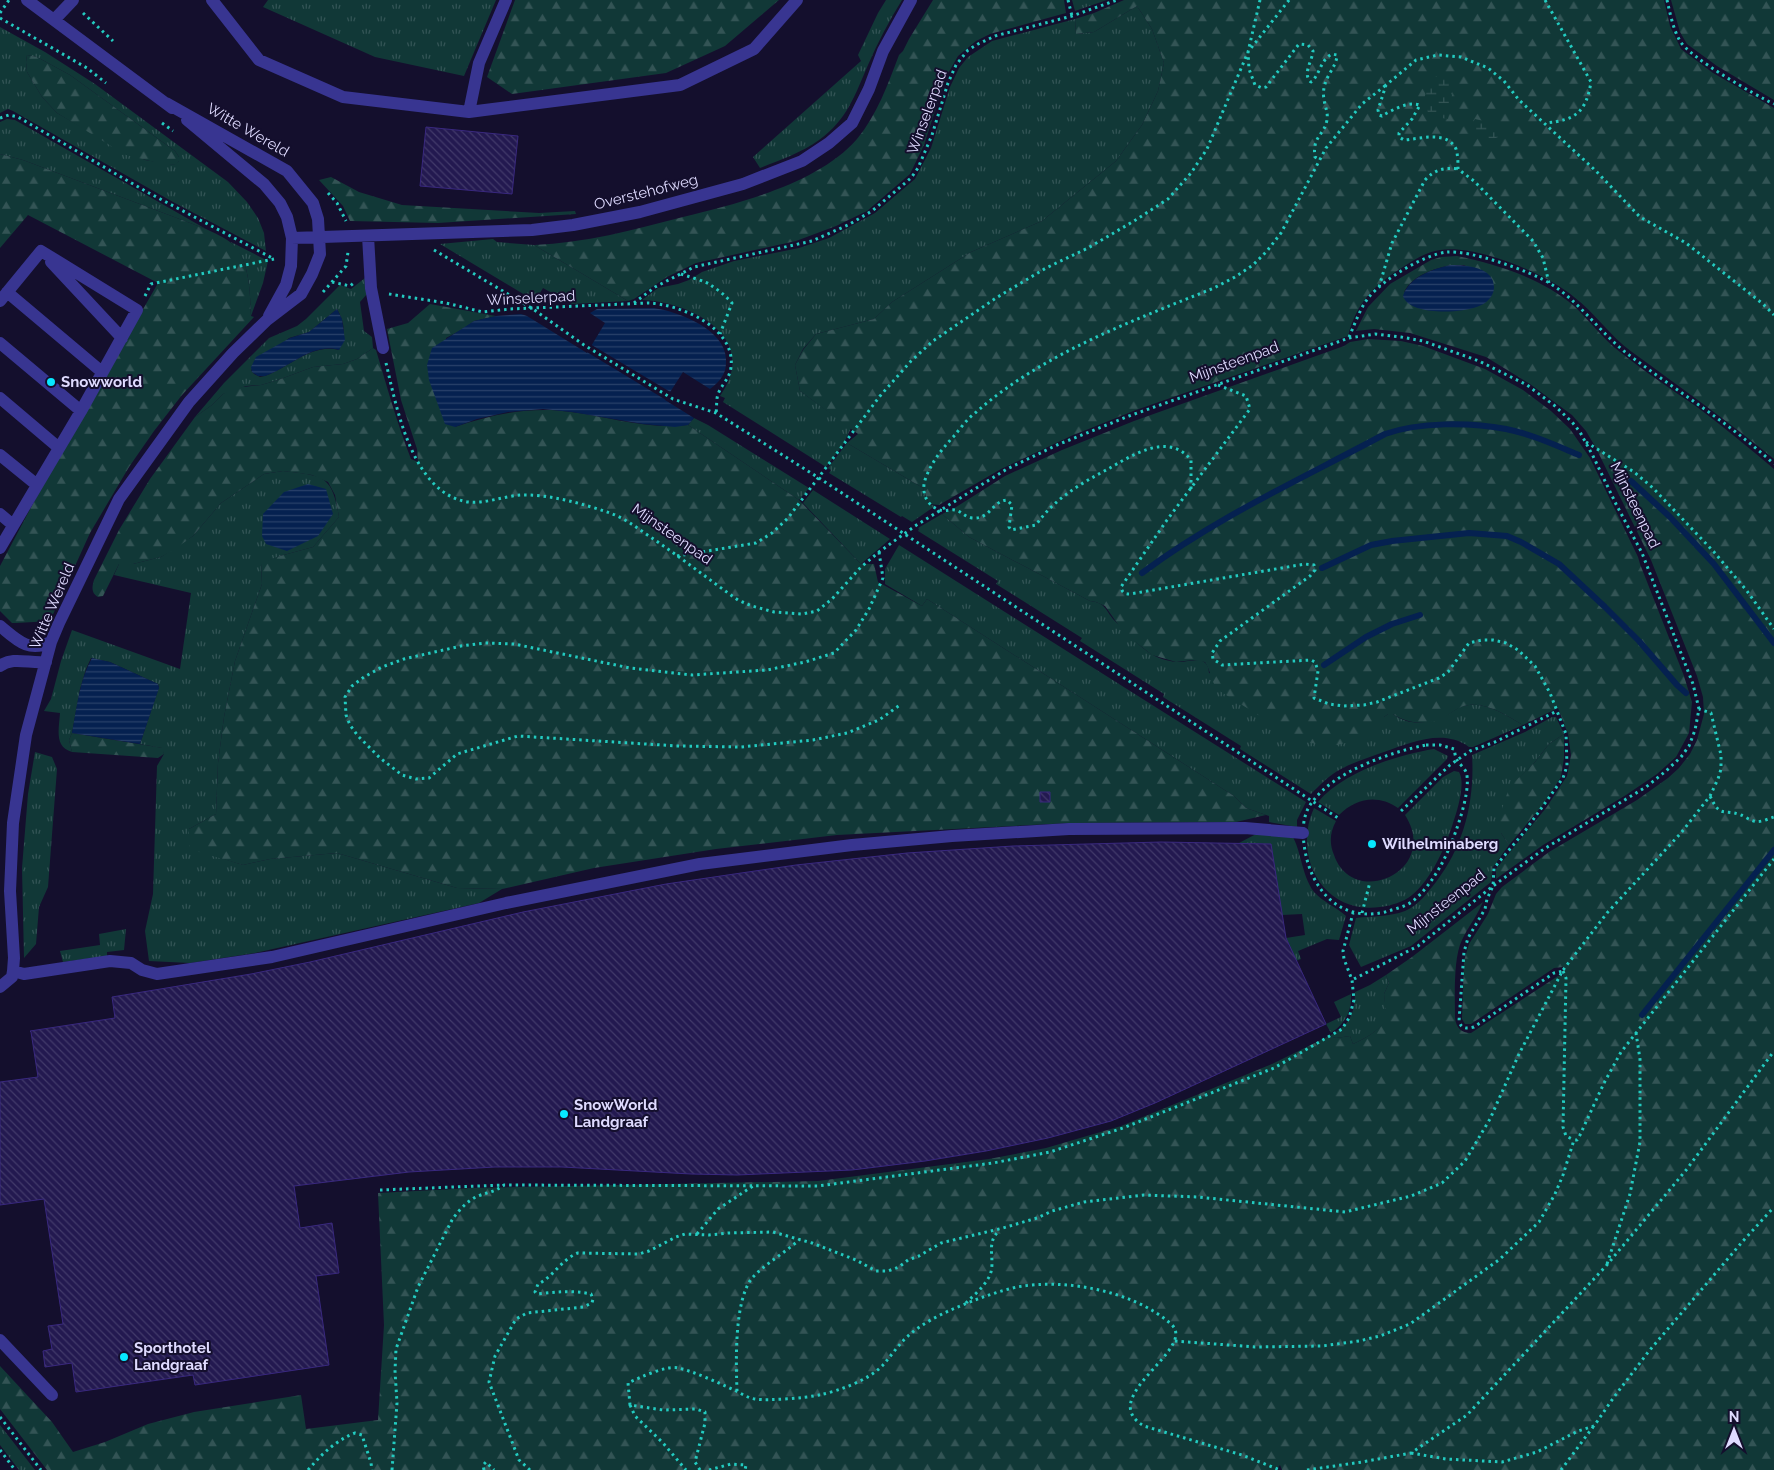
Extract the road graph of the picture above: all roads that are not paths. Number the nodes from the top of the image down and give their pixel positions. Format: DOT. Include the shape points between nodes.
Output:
graph roads {
  1 [pos="27,0"];
  2 [pos="73,0"];
  3 [pos="212,0"];
  4 [pos="506,0"];
  5 [pos="797,0"];
  6 [pos="911,0"];
  7 [pos="54,20"];
  8 [pos="166,103"];
  9 [pos="468,112"];
  10 [pos="368,236"];
  11 [pos="292,238"];
  12 [pos="320,238"];
  13 [pos="41,251"];
  14 [pos="4,296"];
  15 [pos="267,320"];
  16 [pos="122,338"];
  17 [pos="0,343"];
  18 [pos="383,348"];
  19 [pos="102,372"];
  20 [pos="0,398"];
  21 [pos="81,411"];
  22 [pos="59,448"];
  23 [pos="0,455"];
  24 [pos="37,485"];
  25 [pos="0,514"];
  26 [pos="13,525"];
  27 [pos="0,548"];
  28 [pos="0,626"];
  29 [pos="51,642"];
  30 [pos="46,662"];
  31 [pos="0,666"];
  32 [pos="1303,833"];
  33 [pos="14,971"];
  34 [pos="0,986"];
  35 [pos="0,1340"];
  36 [pos="52,1395"];
  1 -- 7 [label="street, Witte Wereld"];
  2 -- 7 [label="street"];
  3 -- 9 [label="street" via="259,60 343,97"];
  4 -- 9 [label="street" via="480,63"];
  5 -- 9 [label="street" via="754,49 680,85"];
  6 -- 10 [label="street, Overstehofweg" via="883,51 870,90 852,123 802,161 743,184 640,212 582,223 532,230"];
  7 -- 8 [label="street, Witte Wereld"];
  8 -- 11 [label="street, Witte Wereld" via="264,184 280,203"];
  8 -- 12 [label="street, Witte Wereld" via="287,171 313,203"];
  10 -- 12 [label="street, Overstehofweg"];
  10 -- 18 [label="street" via="371,288"];
  11 -- 12 [label="street, Overstehofweg"];
  11 -- 15 [label="street, Witte Wereld" via="291,266 286,285"];
  12 -- 15 [label="street, Witte Wereld" via="320,254 301,294"];
  13 -- 14 [label="street"];
  13 -- 16 [label="street"];
  13 -- 16 [label="street" via="138,310"];
  14 -- 19 [label="street"];
  15 -- 29 [label="street, Witte Wereld" via="189,402 119,499"];
  16 -- 19 [label="street"];
  17 -- 21 [label="street"];
  19 -- 21 [label="street"];
  20 -- 22 [label="street"];
  21 -- 22 [label="street"];
  22 -- 24 [label="street"];
  23 -- 24 [label="street"];
  24 -- 26 [label="street"];
  25 -- 26 [label="street"];
  26 -- 27 [label="street"];
  28 -- 29 [label="street" via="21,643 32,647"];
  29 -- 30 [label="street, Witte Wereld"];
  30 -- 31 [label="street" via="35,664 15,660"];
  30 -- 33 [label="street, Witte Wereld" via="26,735 14,823 10,891"];
  32 -- 33 [label="street" via="1245,828 1070,829 852,845 700,864 506,903 272,957 157,974 131,963 110,961 24,974"];
  33 -- 34 [label="street" via="12,977"];
  35 -- 36 [label="street"];
}
